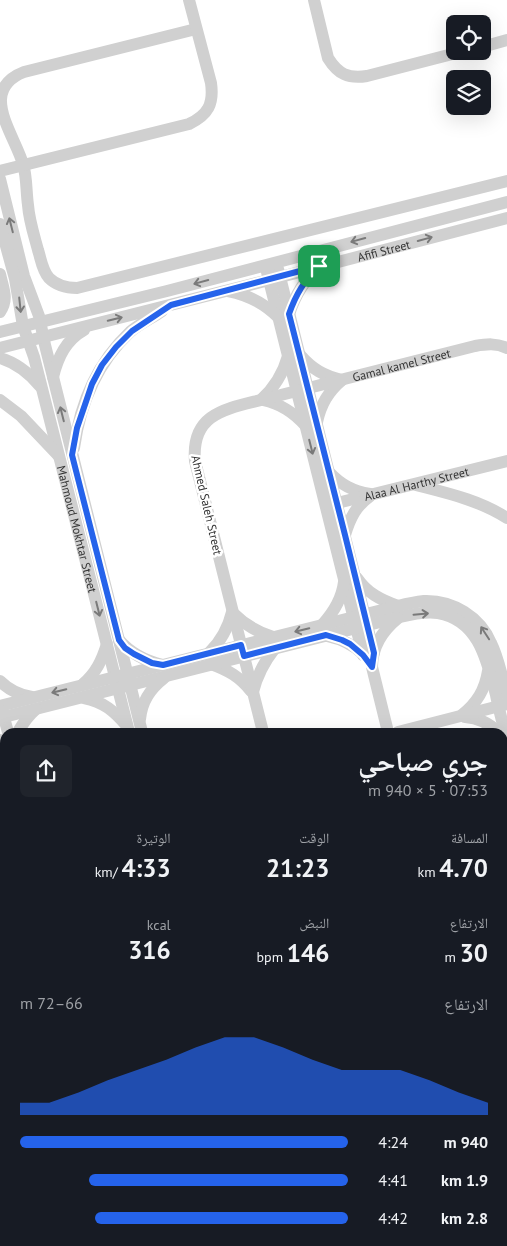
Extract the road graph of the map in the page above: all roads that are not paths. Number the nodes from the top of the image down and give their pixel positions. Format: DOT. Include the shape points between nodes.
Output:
graph roads {
  1 [pos="189,0"];
  2 [pos="314,0"];
  3 [pos="196,29"];
  4 [pos="507,40"];
  5 [pos="491,44"];
  6 [pos="446,56"];
  7 [pos="23,165"];
  8 [pos="0,171"];
  9 [pos="507,181"];
  10 [pos="1,187"];
  11 [pos="507,202"];
  12 [pos="507,218"];
  13 [pos="490,222"];
  14 [pos="0,224"];
  15 [pos="507,228"];
  16 [pos="271,263"];
  17 [pos="319,266"];
  18 [pos="0,274"];
  19 [pos="275,279"];
  20 [pos="226,291"];
  21 [pos="171,305"];
  22 [pos="0,312"];
  23 [pos="284,316"];
  24 [pos="40,322"];
  25 [pos="23,326"];
  26 [pos="90,326"];
  27 [pos="0,332"];
  28 [pos="43,337"];
  29 [pos="29,341"];
  30 [pos="0,348"];
  31 [pos="507,348"];
  32 [pos="294,354"];
  33 [pos="0,358"];
  34 [pos="53,376"];
  35 [pos="342,380"];
  36 [pos="42,388"];
  37 [pos="303,390"];
  38 [pos="0,400"];
  39 [pos="261,400"];
  40 [pos="311,424"];
  41 [pos="59,455"];
  42 [pos="72,455"];
  43 [pos="507,461"];
  44 [pos="329,472"];
  45 [pos="413,484"];
  46 [pos="372,494"];
  47 [pos="332,505"];
  48 [pos="507,518"];
  49 [pos="345,535"];
  50 [pos="350,576"];
  51 [pos="232,612"];
  52 [pos="399,612"];
  53 [pos="360,621"];
  54 [pos="324,630"];
  55 [pos="113,642"];
  56 [pos="274,643"];
  57 [pos="242,651"];
  58 [pos="368,654"];
  59 [pos="210,659"];
  60 [pos="494,666"];
  61 [pos="164,670"];
  62 [pos="507,676"];
  63 [pos="0,681"];
  64 [pos="123,681"];
  65 [pos="81,691"];
  66 [pos="253,693"];
  67 [pos="507,695"];
  68 [pos="36,703"];
  69 [pos="503,705"];
  70 [pos="1,710"];
  71 [pos="460,716"];
  72 [pos="7,728"];
  73 [pos="20,728"];
  74 [pos="134,728"];
  75 [pos="262,728"];
  76 [pos="387,728"];
  77 [pos="414,728"];
  78 [pos="494,728"];
  79 [pos="505,728"];
  1 -- 3 [label="street"];
  2 -- 6 [label="street" via="328,58 333,66 348,76 358,78"];
  3 -- 7 [label="street" via="212,93 206,112 198,119"];
  3 -- 7 [label="street" via="24,72 7,82 1,101 5,121"];
  4 -- 5 [label="street"];
  7 -- 8 [label="street"];
  7 -- 9 [label="street" via="29,214 44,270 50,278 67,288"];
  24 -- 10 [label="street, Mahmoud Mokhtar Street, one-way" via="24,276"];
  11 -- 16 [label="street, Afifi Street, one-way"];
  12 -- 13 [label="street, Afifi Street"];
  13 -- 15 [label="street"];
  17 -- 13 [label="street, Afifi Street, one-way"];
  14 -- 25 [label="street, Mahmoud Mokhtar Street, one-way" via="15,279"];
  16 -- 19 [label="street"];
  16 -- 24 [label="street, Afifi Street, one-way"];
  17 -- 19 [label="street, Afifi Street"];
  17 -- 23 [label="street" via="300,288"];
  18 -- 22 [label="street" via="6,300"];
  19 -- 20 [label="street, Afifi Street"];
  19 -- 23 [label="street"];
  20 -- 21 [label="street, Afifi Street"];
  20 -- 23 [label="street" via="249,296"];
  26 -- 21 [label="street, Afifi Street, one-way"];
  21 -- 42 [label="street" via="132,331 102,365 84,406"];
  23 -- 32 [label="street"];
  24 -- 25 [label="street, Afifi Street"];
  24 -- 28 [label="street, Mahmoud Mokhtar Street"];
  25 -- 27 [label="street, Afifi Street"];
  25 -- 29 [label="street, Mahmoud Mokhtar Street"];
  26 -- 28 [label="street, Afifi Street"];
  26 -- 34 [label="street" via="74,337 62,352"];
  28 -- 29 [label="street, Afifi Street"];
  28 -- 34 [label="street, Mahmoud Mokhtar Street"];
  29 -- 30 [label="street, Afifi Street"];
  29 -- 36 [label="street, Mahmoud Mokhtar Street"];
  31 -- 35 [label="street, Gamal kamel Street" via="495,344 482,345"];
  32 -- 35 [label="street" via="317,371"];
  32 -- 37 [label="street"];
  32 -- 39 [label="street" via="279,380"];
  33 -- 36 [label="street" via="20,367"];
  42 -- 34 [label="street, Mahmoud Mokhtar Street, one-way"];
  35 -- 37 [label="street, Gamal kamel Street"];
  35 -- 40 [label="street" via="332,388"];
  36 -- 41 [label="street, Mahmoud Mokhtar Street"];
  37 -- 39 [label="street, Ahmed Saleh Street"];
  37 -- 40 [label="street"];
  38 -- 41 [label="street" via="21,416"];
  39 -- 40 [label="street" via="274,402"];
  39 -- 51 [label="street, Ahmed Saleh Street" via="227,409 210,418 199,433 194,452"];
  40 -- 44 [label="street"];
  40 -- 47 [label="street, one-way"];
  41 -- 55 [label="street, Mahmoud Mokhtar Street, one-way"];
  42 -- 55 [label="street, Mahmoud Mokhtar Street"];
  43 -- 45 [label="street, Alaa Al Harthy Street"];
  44 -- 46 [label="street" via="348,488"];
  44 -- 47 [label="street"];
  45 -- 46 [label="street, Alaa Al Harthy Street"];
  45 -- 48 [label="street" via="474,501"];
  46 -- 47 [label="street, Alaa Al Harthy Street"];
  46 -- 49 [label="street" via="354,512"];
  47 -- 49 [label="street"];
  47 -- 50 [label="street"];
  49 -- 50 [label="street"];
  50 -- 52 [label="street"];
  50 -- 53 [label="street"];
  50 -- 54 [label="street"];
  51 -- 56 [label="street"];
  51 -- 57 [label="street, Ahmed Saleh Street"];
  51 -- 59 [label="street" via="224,635"];
  52 -- 53 [label="street"];
  52 -- 58 [label="street"];
  52 -- 60 [label="street" via="437,613 460,622 478,641"];
  53 -- 54 [label="street"];
  53 -- 58 [label="street"];
  54 -- 56 [label="street"];
  54 -- 58 [label="street"];
  55 -- 61 [label="street"];
  55 -- 64 [label="street, Mahmoud Mokhtar Street"];
  55 -- 65 [label="street"];
  56 -- 57 [label="street"];
  56 -- 66 [label="street" via="260,669"];
  57 -- 59 [label="street"];
  57 -- 66 [label="street, Ahmed Saleh Street"];
  58 -- 76 [label="street"];
  59 -- 61 [label="street"];
  59 -- 66 [label="street"];
  60 -- 62 [label="street"];
  60 -- 67 [label="street"];
  60 -- 69 [label="street"];
  60 -- 71 [label="street" via="477,701"];
  61 -- 64 [label="street"];
  61 -- 74 [label="street" via="147,696"];
  63 -- 68 [label="street" via="13,692"];
  64 -- 65 [label="street"];
  64 -- 74 [label="street, Mahmoud Mokhtar Street"];
  65 -- 68 [label="street"];
  65 -- 74 [label="street"];
  66 -- 75 [label="street, Ahmed Saleh Street"];
  68 -- 70 [label="street"];
  68 -- 73 [label="street"];
  69 -- 71 [label="street"];
  69 -- 79 [label="street"];
  70 -- 72 [label="street"];
  71 -- 77 [label="street"];
  71 -- 78 [label="street" via="483,721"];
}
